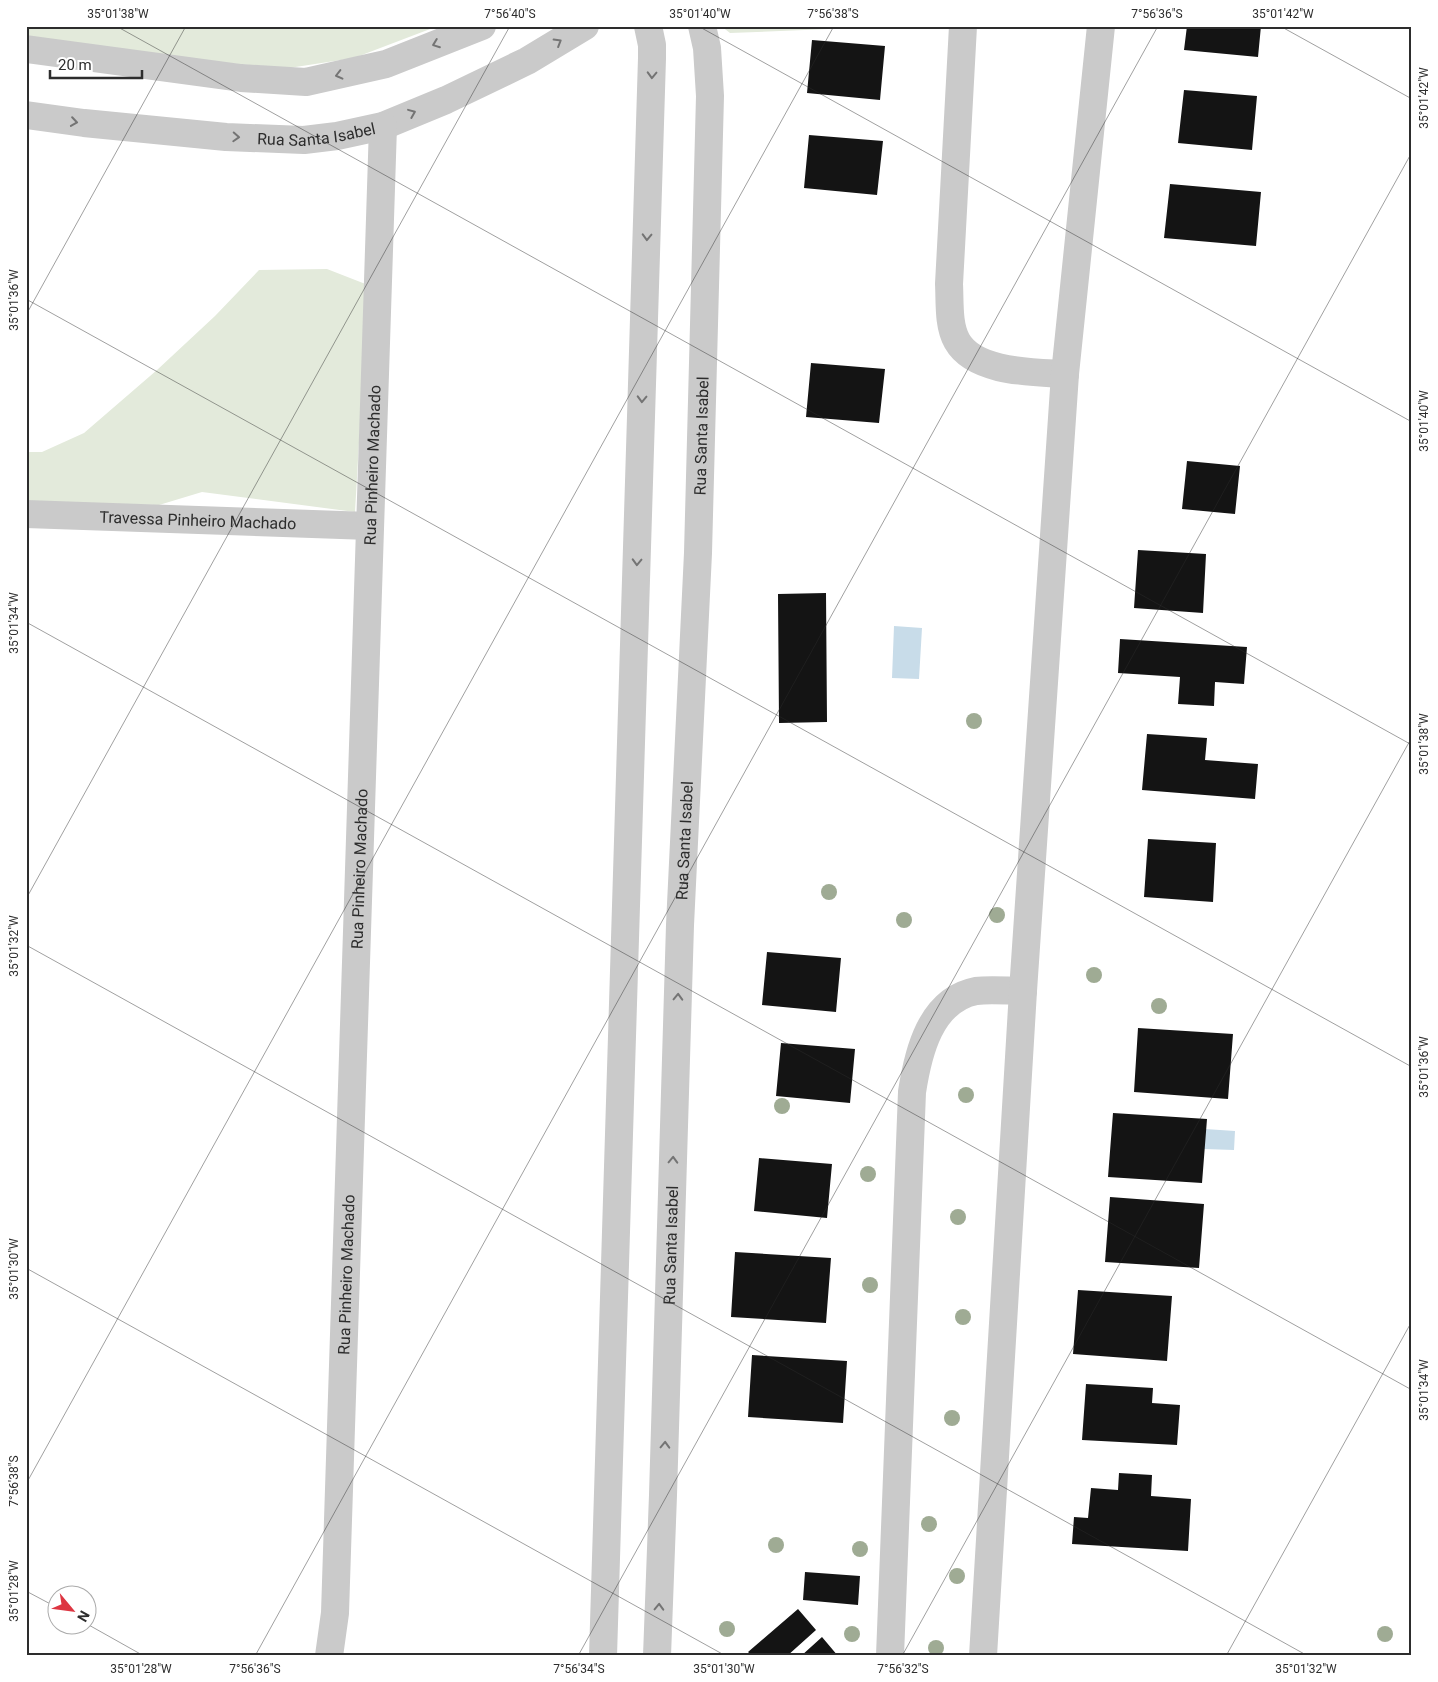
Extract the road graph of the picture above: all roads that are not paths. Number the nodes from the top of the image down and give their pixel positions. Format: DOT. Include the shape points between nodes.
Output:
graph roads {
  1 [pos="482,26"];
  2 [pos="585,26"];
  3 [pos="648,26"];
  4 [pos="702,26"];
  5 [pos="963,26"];
  6 [pos="1101,26"];
  7 [pos="26,49"];
  8 [pos="26,115"];
  9 [pos="383,126"];
  10 [pos="1065,374"];
  11 [pos="26,514"];
  12 [pos="370,526"];
  13 [pos="1023,991"];
  14 [pos="335,1613"];
  15 [pos="329,1656"];
  16 [pos="339,1656"];
  17 [pos="603,1656"];
  18 [pos="657,1656"];
  19 [pos="890,1656"];
  20 [pos="984,1656"];
  1 -- 7 [label="street, one-way" via="386,64 306,82 240,78"];
  9 -- 2 [label="street, Rua Santa Isabel, one-way" via="483,84"];
  3 -- 17 [label="street, one-way" via="652,58"];
  18 -- 4 [label="street, Rua Santa Isabel, one-way" via="680,925 698,553 710,96"];
  5 -- 10 [label="street" via="949,284 951,321 957,341 980,361 1022,371"];
  6 -- 10 [label="street"];
  8 -- 9 [label="street, Rua Santa Isabel, one-way" via="218,136 304,140"];
  9 -- 12 [label="street, Rua Pinheiro Machado"];
  10 -- 13 [label="street"];
  11 -- 12 [label="street, Travessa Pinheiro Machado"];
  12 -- 14 [label="street, Rua Pinheiro Machado"];
  13 -- 19 [label="street" via="976,991 953,1001 938,1013 923,1043 916,1067 912,1092"];
  13 -- 20 [label="street"];
  14 -- 15 [label="street"];
  14 -- 16 [label="street"];
}
